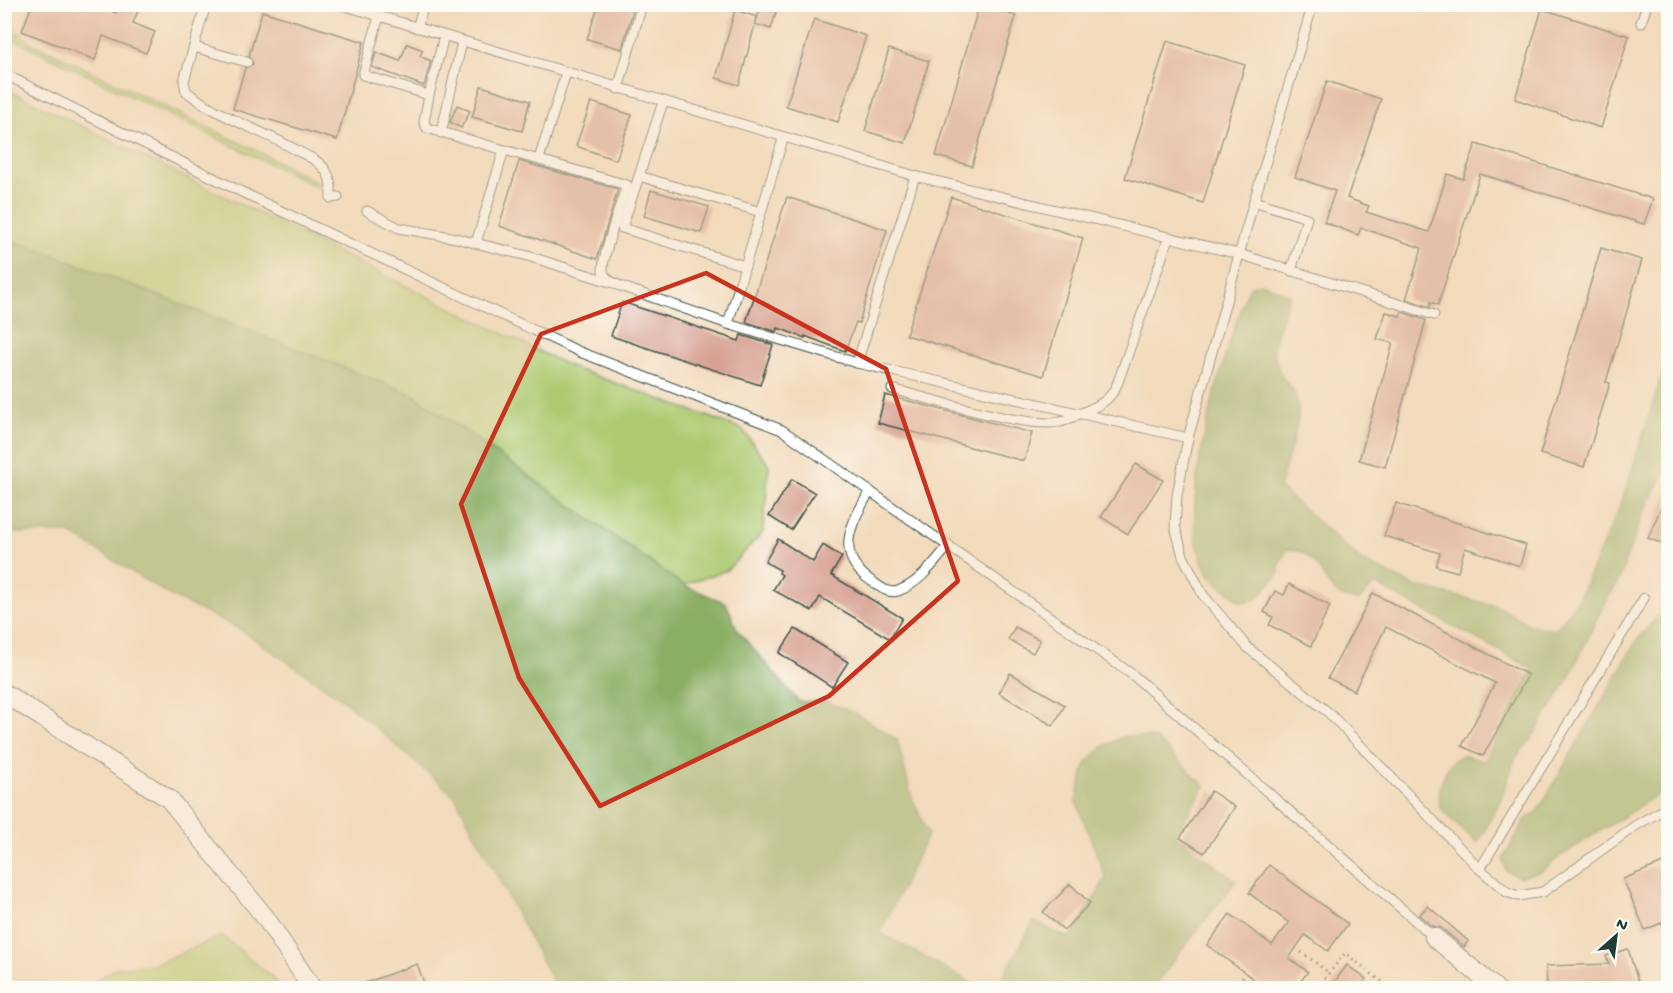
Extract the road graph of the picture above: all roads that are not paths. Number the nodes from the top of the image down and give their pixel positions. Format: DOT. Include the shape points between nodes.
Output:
graph roads {
  1 [pos="206,4"];
  2 [pos="339,4"];
  3 [pos="424,4"];
  4 [pos="642,4"];
  5 [pos="1313,4"];
  6 [pos="1647,4"];
  7 [pos="379,16"];
  8 [pos="1641,23"];
  9 [pos="417,28"];
  10 [pos="444,36"];
  11 [pos="462,42"];
  12 [pos="194,47"];
  13 [pos="247,63"];
  14 [pos="566,73"];
  15 [pos="4,74"];
  16 [pos="618,89"];
  17 [pos="429,95"];
  18 [pos="663,102"];
  19 [pos="441,133"];
  20 [pos="783,138"];
  21 [pos="504,150"];
  22 [pos="539,159"];
  23 [pos="639,176"];
  24 [pos="915,176"];
  25 [pos="338,197"];
  26 [pos="1254,201"];
  27 [pos="367,211"];
  28 [pos="761,212"];
  29 [pos="1169,237"];
  30 [pos="476,243"];
  31 [pos="1239,254"];
  32 [pos="745,266"];
  33 [pos="1291,271"];
  34 [pos="613,283"];
  35 [pos="1434,315"];
  36 [pos="728,324"];
  37 [pos="857,363"];
  38 [pos="892,389"];
  39 [pos="1079,414"];
  40 [pos="1188,438"];
  41 [pos="870,490"];
  42 [pos="949,545"];
  43 [pos="1644,598"];
  44 [pos="4,693"];
  45 [pos="1668,807"];
  46 [pos="1480,869"];
  47 [pos="1434,937"];
  48 [pos="312,988"];
  49 [pos="1495,988"];
  1 -- 12 [label="lane"];
  2 -- 7 [label="lane"];
  3 -- 9 [label="lane"];
  4 -- 16 [label="lane"];
  5 -- 26 [label="lane"];
  6 -- 8 [label="lane"];
  7 -- 9 [label="lane"];
  7 -- 17 [label="lane" via="363,75"];
  9 -- 10 [label="lane"];
  10 -- 11 [label="lane"];
  10 -- 17 [label="lane"];
  11 -- 14 [label="lane"];
  11 -- 19 [label="lane"];
  12 -- 13 [label="lane"];
  12 -- 25 [label="lane" via="184,81 186,91 201,103 314,160 331,181 331,198"];
  14 -- 16 [label="lane"];
  14 -- 22 [label="lane"];
  15 -- 41 [label="lane" via="262,202 580,352 782,430"];
  16 -- 18 [label="lane"];
  17 -- 19 [label="lane" via="424,125"];
  18 -- 20 [label="lane"];
  18 -- 23 [label="lane"];
  19 -- 21 [label="lane"];
  20 -- 24 [label="lane"];
  20 -- 28 [label="lane"];
  21 -- 22 [label="lane"];
  21 -- 30 [label="lane"];
  22 -- 34 [label="lane" via="627,185 603,271"];
  23 -- 28 [label="lane"];
  23 -- 32 [label="lane" via="622,228"];
  24 -- 29 [label="lane"];
  24 -- 37 [label="lane"];
  26 -- 31 [label="lane"];
  26 -- 33 [label="lane" via="1307,218"];
  27 -- 30 [label="lane" via="399,228"];
  28 -- 32 [label="lane"];
  29 -- 31 [label="lane"];
  29 -- 39 [label="lane" via="1113,395"];
  30 -- 34 [label="lane"];
  31 -- 33 [label="lane"];
  31 -- 40 [label="lane"];
  32 -- 36 [label="lane"];
  33 -- 35 [label="lane"];
  34 -- 36 [label="lane"];
  36 -- 37 [label="lane"];
  37 -- 39 [label="lane"];
  38 -- 39 [label="lane" via="1026,420 1060,422"];
  39 -- 40 [label="lane"];
  40 -- 46 [label="lane" via="1175,526 1183,556 1203,595 1248,648 1329,713"];
  41 -- 42 [label="lane"];
  41 -- 42 [label="lane" via="858,512 848,547 850,561 859,573 885,591 896,591 922,577"];
  42 -- 47 [label="lane" via="1132,675"];
  43 -- 46 [label="lane"];
  44 -- 48 [label="street" via="169,799 265,917"];
  45 -- 46 [label="lane" via="1543,892 1518,896 1507,892"];
  47 -- 49 [label="street"];
}
